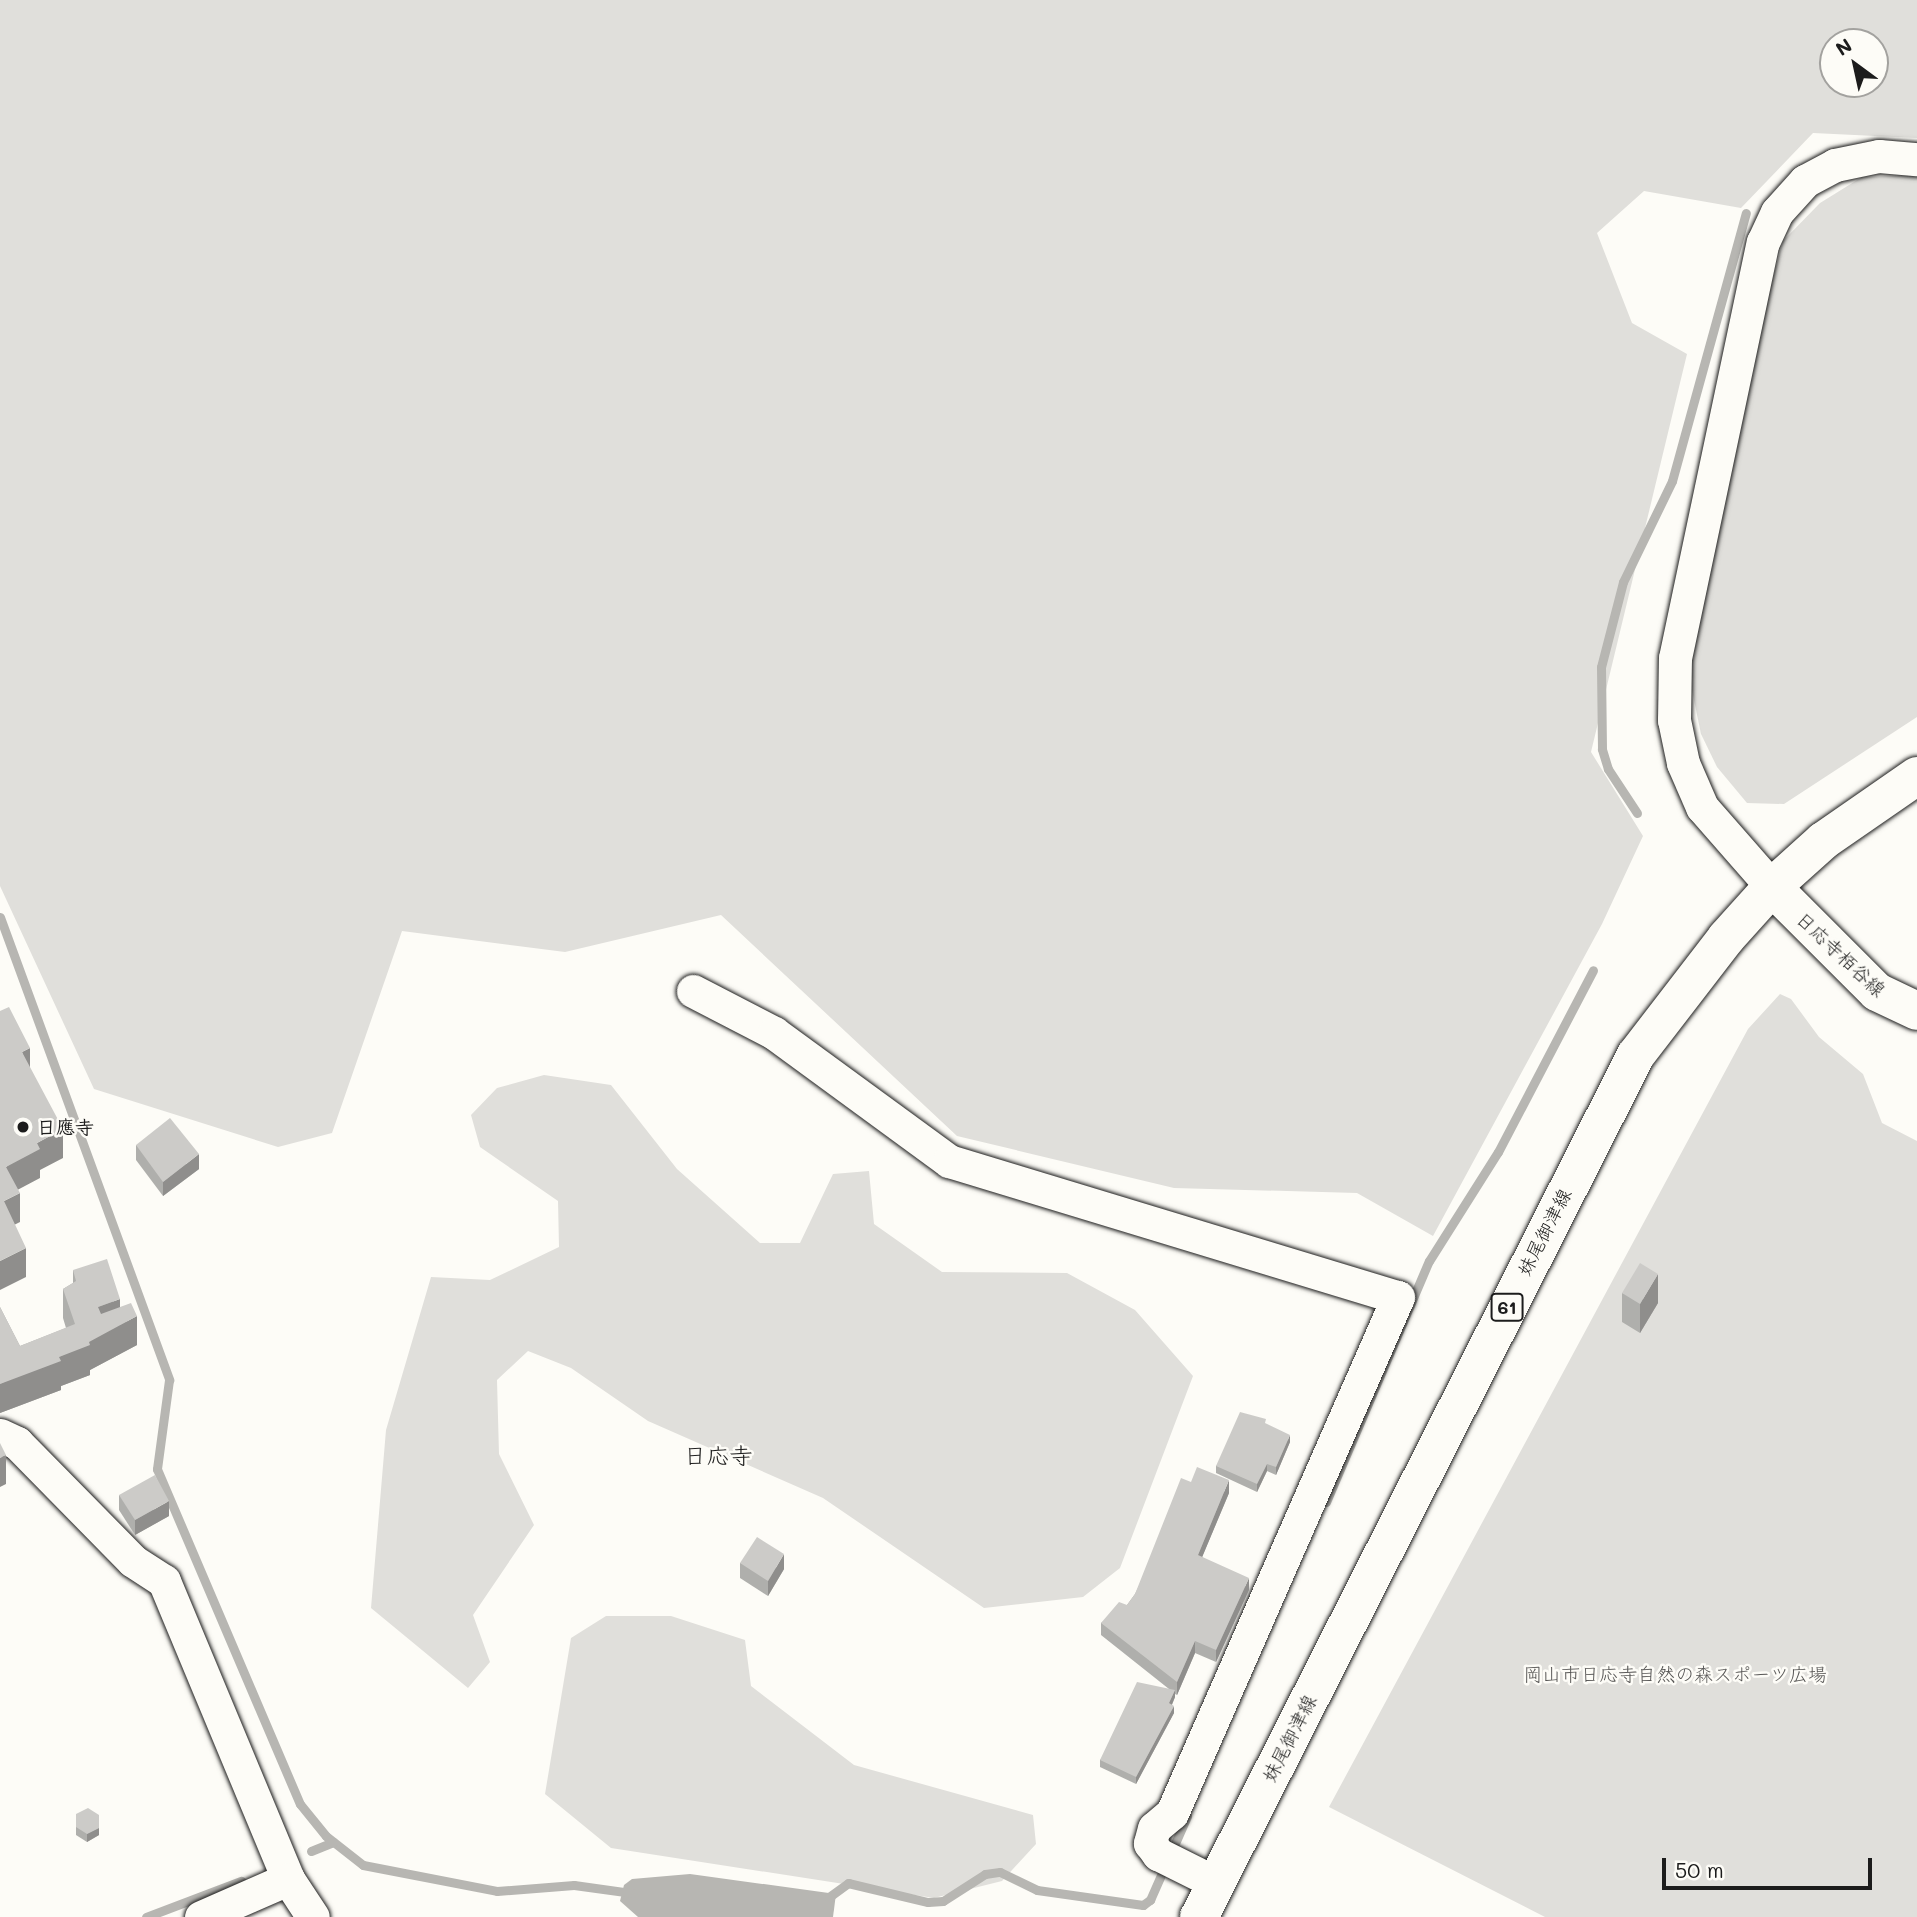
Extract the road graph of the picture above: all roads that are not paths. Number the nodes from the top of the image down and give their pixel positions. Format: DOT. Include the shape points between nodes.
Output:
graph roads {
  1 [pos="1917,159"];
  2 [pos="1917,776"];
  3 [pos="1772,887"];
  4 [pos="693,991"];
  5 [pos="1917,1011"];
  6 [pos="0,1435"];
  7 [pos="288,1879"];
  8 [pos="1216,1883"];
  9 [pos="201,1917"];
  10 [pos="313,1917"];
  11 [pos="1199,1917"];
  1 -- 3 [label="street" via="1879,156 1835,166 1805,181 1777,212 1763,242 1675,658 1674,720 1684,763 1702,807"];
  2 -- 3 [label="main road, 妹尾御津線 / 61" via="1823,841"];
  3 -- 5 [label="main road, 日応寺栢谷線" via="1877,992"];
  3 -- 8 [label="main road, 妹尾御津線 / 61" via="1717,948 1636,1055"];
  4 -- 8 [label="street" via="774,1033 949,1160 1398,1297 1172,1813 1154,1828 1150,1843 1168,1859"];
  6 -- 7 [label="street" via="17,1443 133,1561 164,1581"];
  7 -- 9 [label="street"];
  7 -- 10 [label="street"];
  8 -- 11 [label="main road, 妹尾御津線 / 61"];
}
